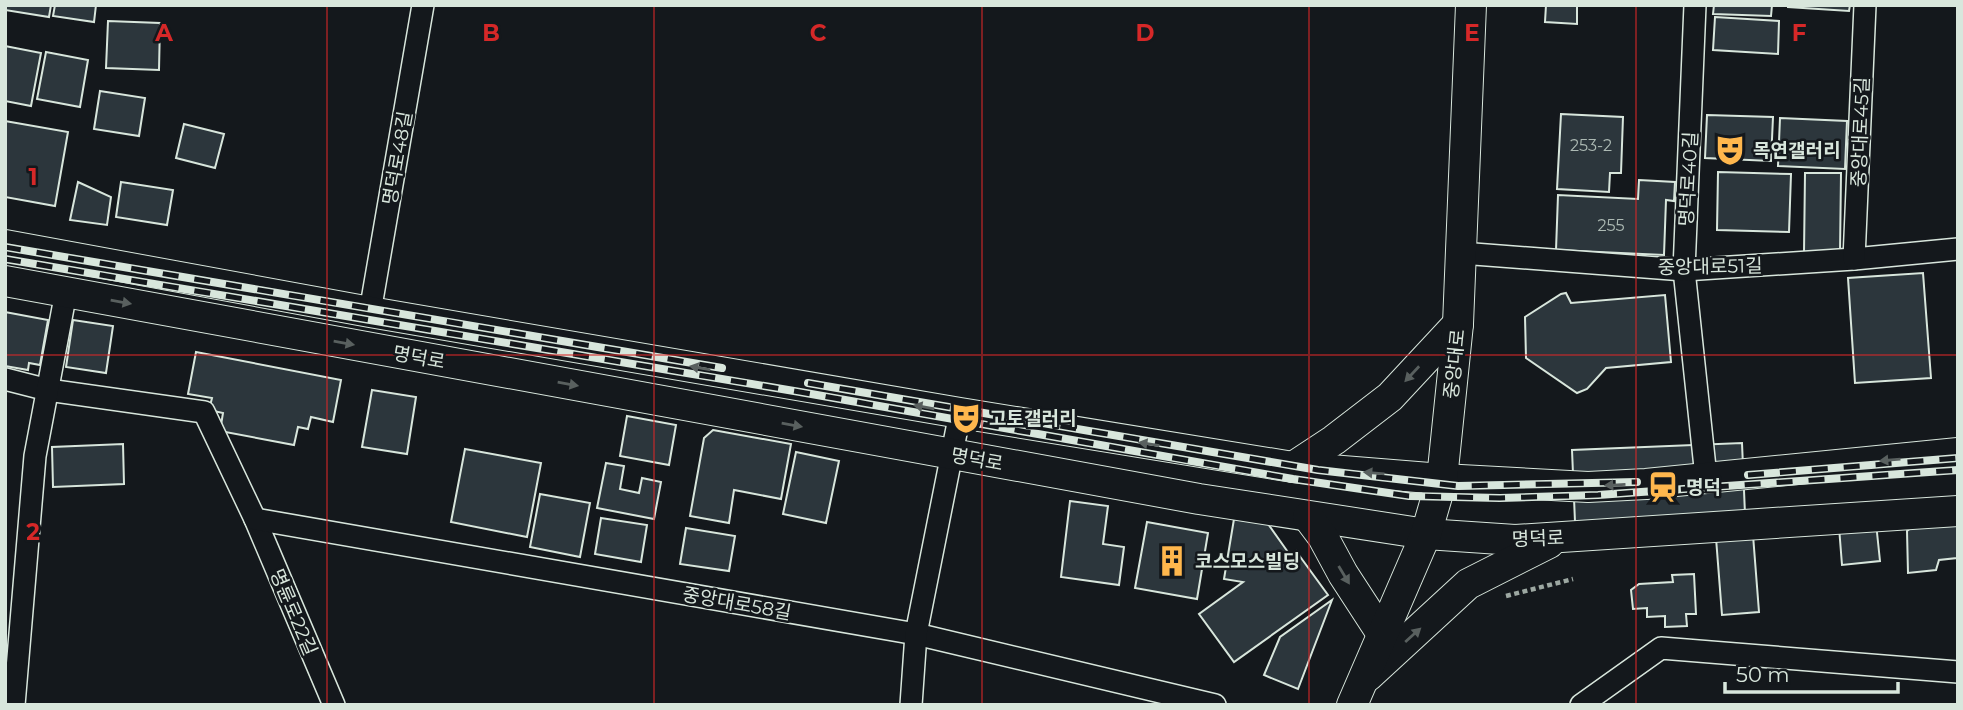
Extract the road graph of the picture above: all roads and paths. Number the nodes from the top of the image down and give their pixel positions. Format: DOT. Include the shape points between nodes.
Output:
graph roads {
  1 [pos="423,5"];
  2 [pos="1471,5"];
  3 [pos="1695,5"];
  4 [pos="1865,5"];
  5 [pos="5,245"];
  6 [pos="1958,249"];
  7 [pos="1461,253"];
  8 [pos="1854,259"];
  9 [pos="1684,270"];
  10 [pos="5,281"];
  11 [pos="66,292"];
  12 [pos="370,312"];
  13 [pos="1458,324"];
  14 [pos="5,379"];
  15 [pos="48,390"];
  16 [pos="960,413"];
  17 [pos="1958,453"];
  18 [pos="951,454"];
  19 [pos="1293,467"];
  20 [pos="1706,477"];
  21 [pos="1442,479"];
  22 [pos="1958,511"];
  23 [pos="1308,517"];
  24 [pos="255,519"];
  25 [pos="1426,534"];
  26 [pos="1561,537"];
  27 [pos="1573,579"];
  28 [pos="1498,598"];
  29 [pos="916,634"];
  30 [pos="1382,634"];
  31 [pos="1958,672"];
  32 [pos="1357,693"];
  33 [pos="15,705"];
  34 [pos="334,705"];
  35 [pos="911,705"];
  36 [pos="1215,705"];
  37 [pos="1581,705"];
  1 -- 12 [label="street, 명덕로48길"];
  2 -- 7 [label="main road, 중앙대로"];
  3 -- 9 [label="street, 명덕로40길"];
  4 -- 8 [label="street, 중앙대로45길"];
  5 -- 12 [label="main road, 명덕로"];
  6 -- 8 [label="street, 중앙대로51길"];
  7 -- 9 [label="street, 중앙대로51길"];
  7 -- 13 [label="main road, 중앙대로"];
  8 -- 9 [label="street, 중앙대로51길"];
  9 -- 20 [label="street, 명덕로40길"];
  10 -- 11 [label="main road, 명덕로"];
  11 -- 15 [label="street"];
  11 -- 18 [label="main road, 명덕로, one-way"];
  16 -- 12 [label="main road, 명덕로, one-way"];
  13 -- 19 [label="main road, one-way" via="1390,397"];
  13 -- 21 [label="main road, 중앙대로"];
  14 -- 15 [label="street"];
  15 -- 24 [label="street, 명륜로22길" via="204,412"];
  15 -- 33 [label="street" via="35,456"];
  16 -- 18 [label="street"];
  19 -- 16 [label="main road, 명덕로, one-way"];
  17 -- 20 [label="main road, 명덕로, one-way"];
  18 -- 23 [label="main road, 명덕로"];
  18 -- 29 [label="street"];
  21 -- 19 [label="main road, 명덕로, one-way"];
  20 -- 21 [label="main road, 명덕로, one-way" via="1588,487"];
  21 -- 25 [label="main road, 중앙대로"];
  22 -- 26 [label="main road, 명덕로"];
  23 -- 25 [label="main road, 명덕로"];
  23 -- 30 [label="main road, one-way"];
  24 -- 29 [label="street, 중앙대로58길"];
  24 -- 34 [label="street, 명륜로22길"];
  25 -- 26 [label="main road, 명덕로" via="1515,540"];
  25 -- 30 [label="main road, 중앙대로"];
  32 -- 26 [label="main road, one-way" via="1468,584"];
  27 -- 28 [label="path"];
  29 -- 35 [label="street"];
  29 -- 36 [label="street, 중앙대로58길"];
  30 -- 32 [label="main road, 중앙대로"];
  31 -- 37 [label="street" via="1661,648"];
}
